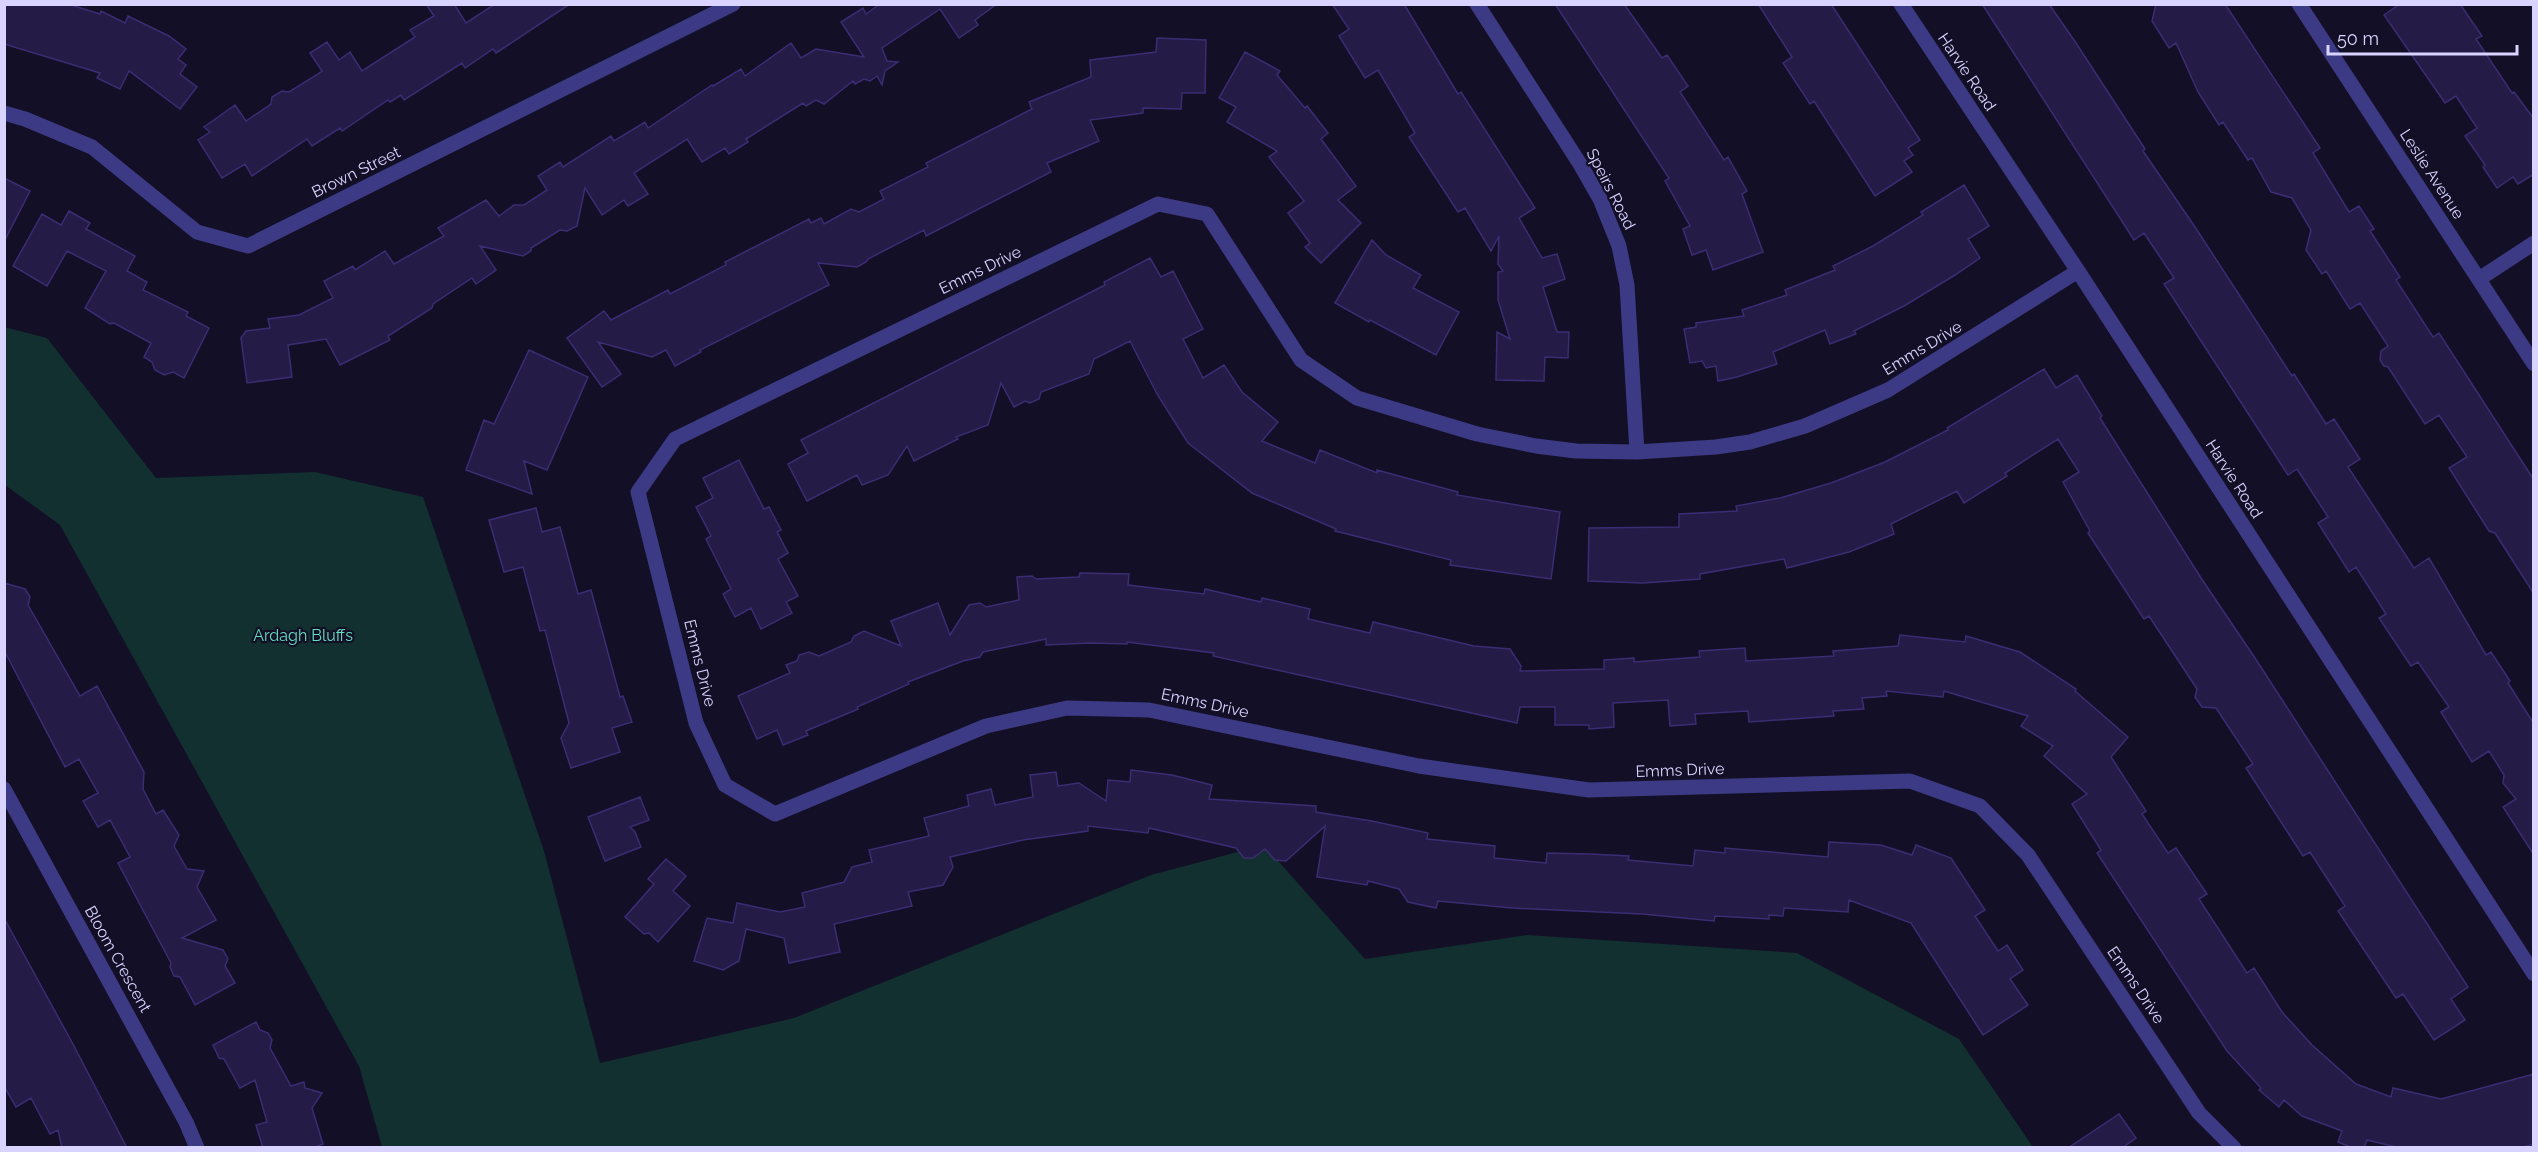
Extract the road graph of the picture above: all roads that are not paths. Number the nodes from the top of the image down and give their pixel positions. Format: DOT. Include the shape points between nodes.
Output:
graph roads {
  1 [pos="733,4"];
  2 [pos="1477,4"];
  3 [pos="1901,4"];
  4 [pos="2299,4"];
  5 [pos="4,112"];
  6 [pos="2534,243"];
  7 [pos="2078,271"];
  8 [pos="2479,279"];
  9 [pos="2534,364"];
  10 [pos="1637,452"];
  11 [pos="4,789"];
  12 [pos="2534,974"];
  13 [pos="197,1148"];
  14 [pos="2234,1148"];
  1 -- 5 [label="street, Brown Street" via="248,246 197,232 92,147"];
  2 -- 10 [label="street, Speirs Road" via="1580,164 1600,199 1619,246 1627,285"];
  3 -- 7 [label="street, Harvie Road"];
  4 -- 8 [label="street, Leslie Avenue"];
  6 -- 8 [label="street"];
  7 -- 10 [label="street, Emms Drive" via="1944,357 1848,409 1750,442"];
  7 -- 12 [label="street, Harvie Road"];
  8 -- 9 [label="street, Leslie Avenue"];
  10 -- 14 [label="street, Emms Drive" via="1536,446 1477,434 1357,398 1301,360 1207,214 1158,204 675,439 638,492 696,723 725,785 776,814 986,726 1067,708 1149,710 1419,766 1589,790 1910,781 1980,806 2028,855 2199,1113"];
  11 -- 13 [label="street, Bloom Crescent"];
}
